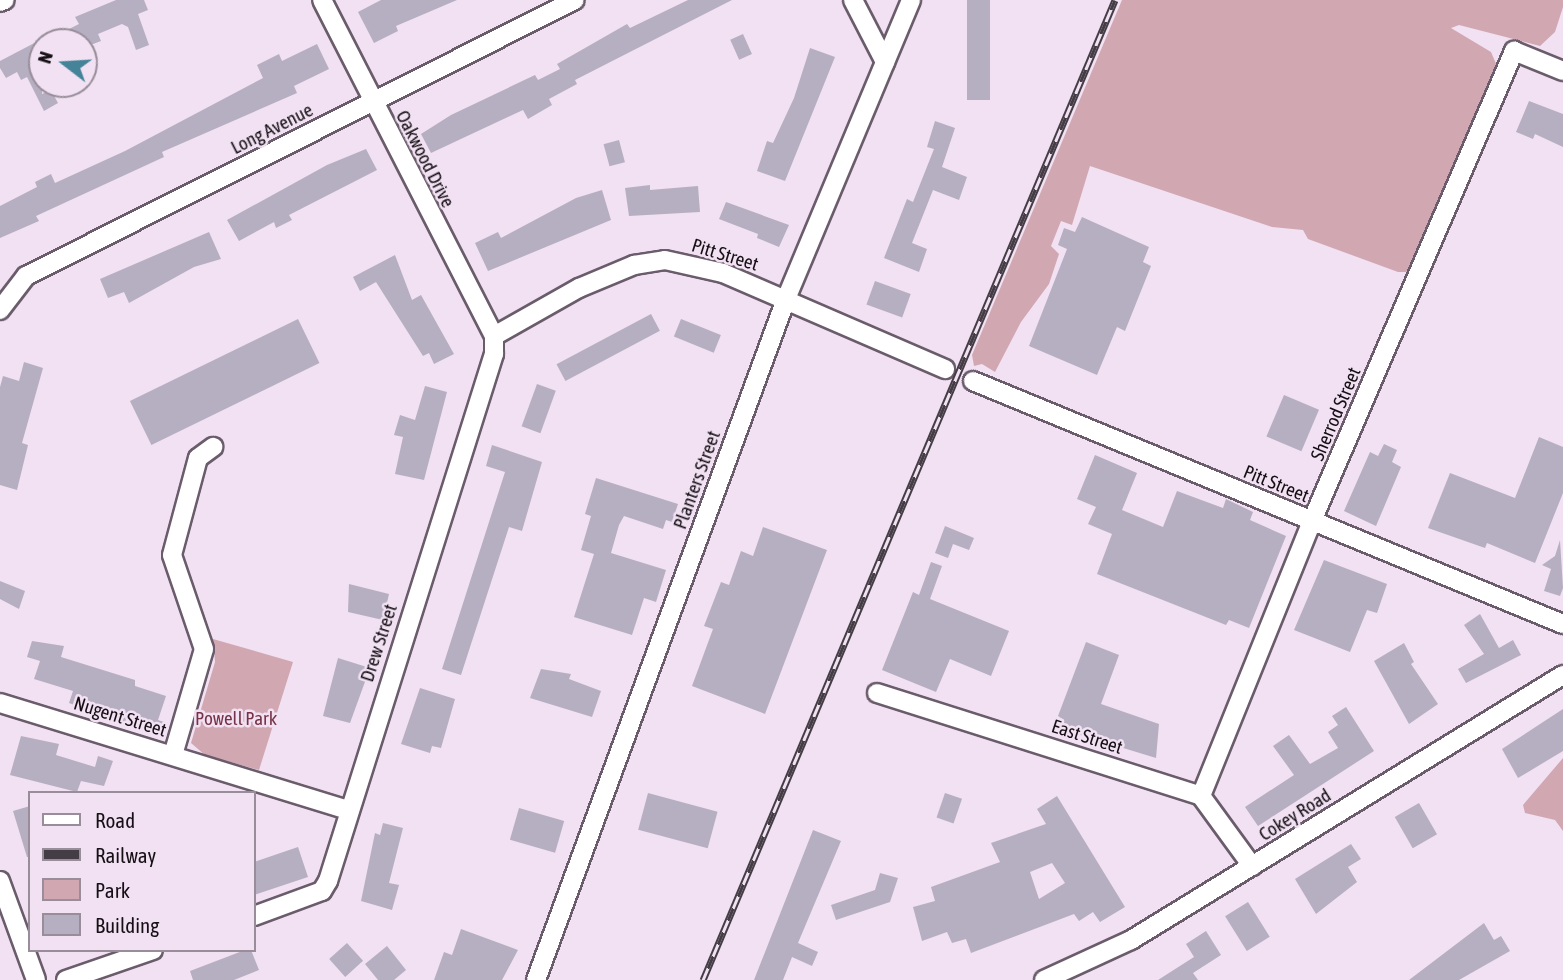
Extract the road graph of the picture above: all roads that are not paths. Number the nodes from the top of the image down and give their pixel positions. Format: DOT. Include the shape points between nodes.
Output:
graph roads {
  1 [pos="5,0"];
  2 [pos="322,0"];
  3 [pos="575,0"];
  4 [pos="853,0"];
  5 [pos="911,0"];
  6 [pos="0,2"];
  7 [pos="885,62"];
  8 [pos="1563,71"];
  9 [pos="372,102"];
  10 [pos="786,299"];
  11 [pos="0,310"];
  12 [pos="494,336"];
  13 [pos="945,369"];
  14 [pos="973,381"];
  15 [pos="213,447"];
  16 [pos="1312,522"];
  17 [pos="1563,624"];
  18 [pos="1563,675"];
  19 [pos="877,693"];
  20 [pos="2,709"];
  21 [pos="173,755"];
  22 [pos="1201,796"];
  23 [pos="348,810"];
  24 [pos="1252,866"];
  25 [pos="0,881"];
  26 [pos="256,915"];
  27 [pos="147,952"];
  28 [pos="37,980"];
  29 [pos="66,980"];
  30 [pos="536,980"];
  31 [pos="1044,980"];
  1 -- 6 [label="street"];
  2 -- 9 [label="street, Oakwood Drive"];
  3 -- 9 [label="street, Long Avenue"];
  4 -- 7 [label="street"];
  5 -- 7 [label="street, Planters Street"];
  7 -- 10 [label="street, Planters Street"];
  8 -- 16 [label="street, Sherrod Street" via="1514,51"];
  9 -- 11 [label="street, Long Avenue" via="26,276"];
  9 -- 12 [label="street, Oakwood Drive"];
  10 -- 12 [label="street, Pitt Street" via="723,273 665,260 634,265 587,284"];
  10 -- 13 [label="street, Pitt Street"];
  10 -- 30 [label="street, Planters Street"];
  12 -- 23 [label="street, Drew Street" via="494,354"];
  14 -- 16 [label="street, Pitt Street"];
  15 -- 21 [label="street" via="198,458 172,555 204,649"];
  16 -- 17 [label="street, Pitt Street"];
  16 -- 22 [label="street, Sherrod Street"];
  18 -- 24 [label="street, Cokey Road"];
  19 -- 22 [label="street, East Street"];
  20 -- 21 [label="street, Nugent Street"];
  21 -- 23 [label="street, Nugent Street"];
  22 -- 24 [label="street"];
  23 -- 26 [label="street, Drew Street" via="322,891"];
  24 -- 31 [label="street, Cokey Road" via="1131,940"];
  25 -- 28 [label="street"];
  27 -- 29 [label="street"];
}
